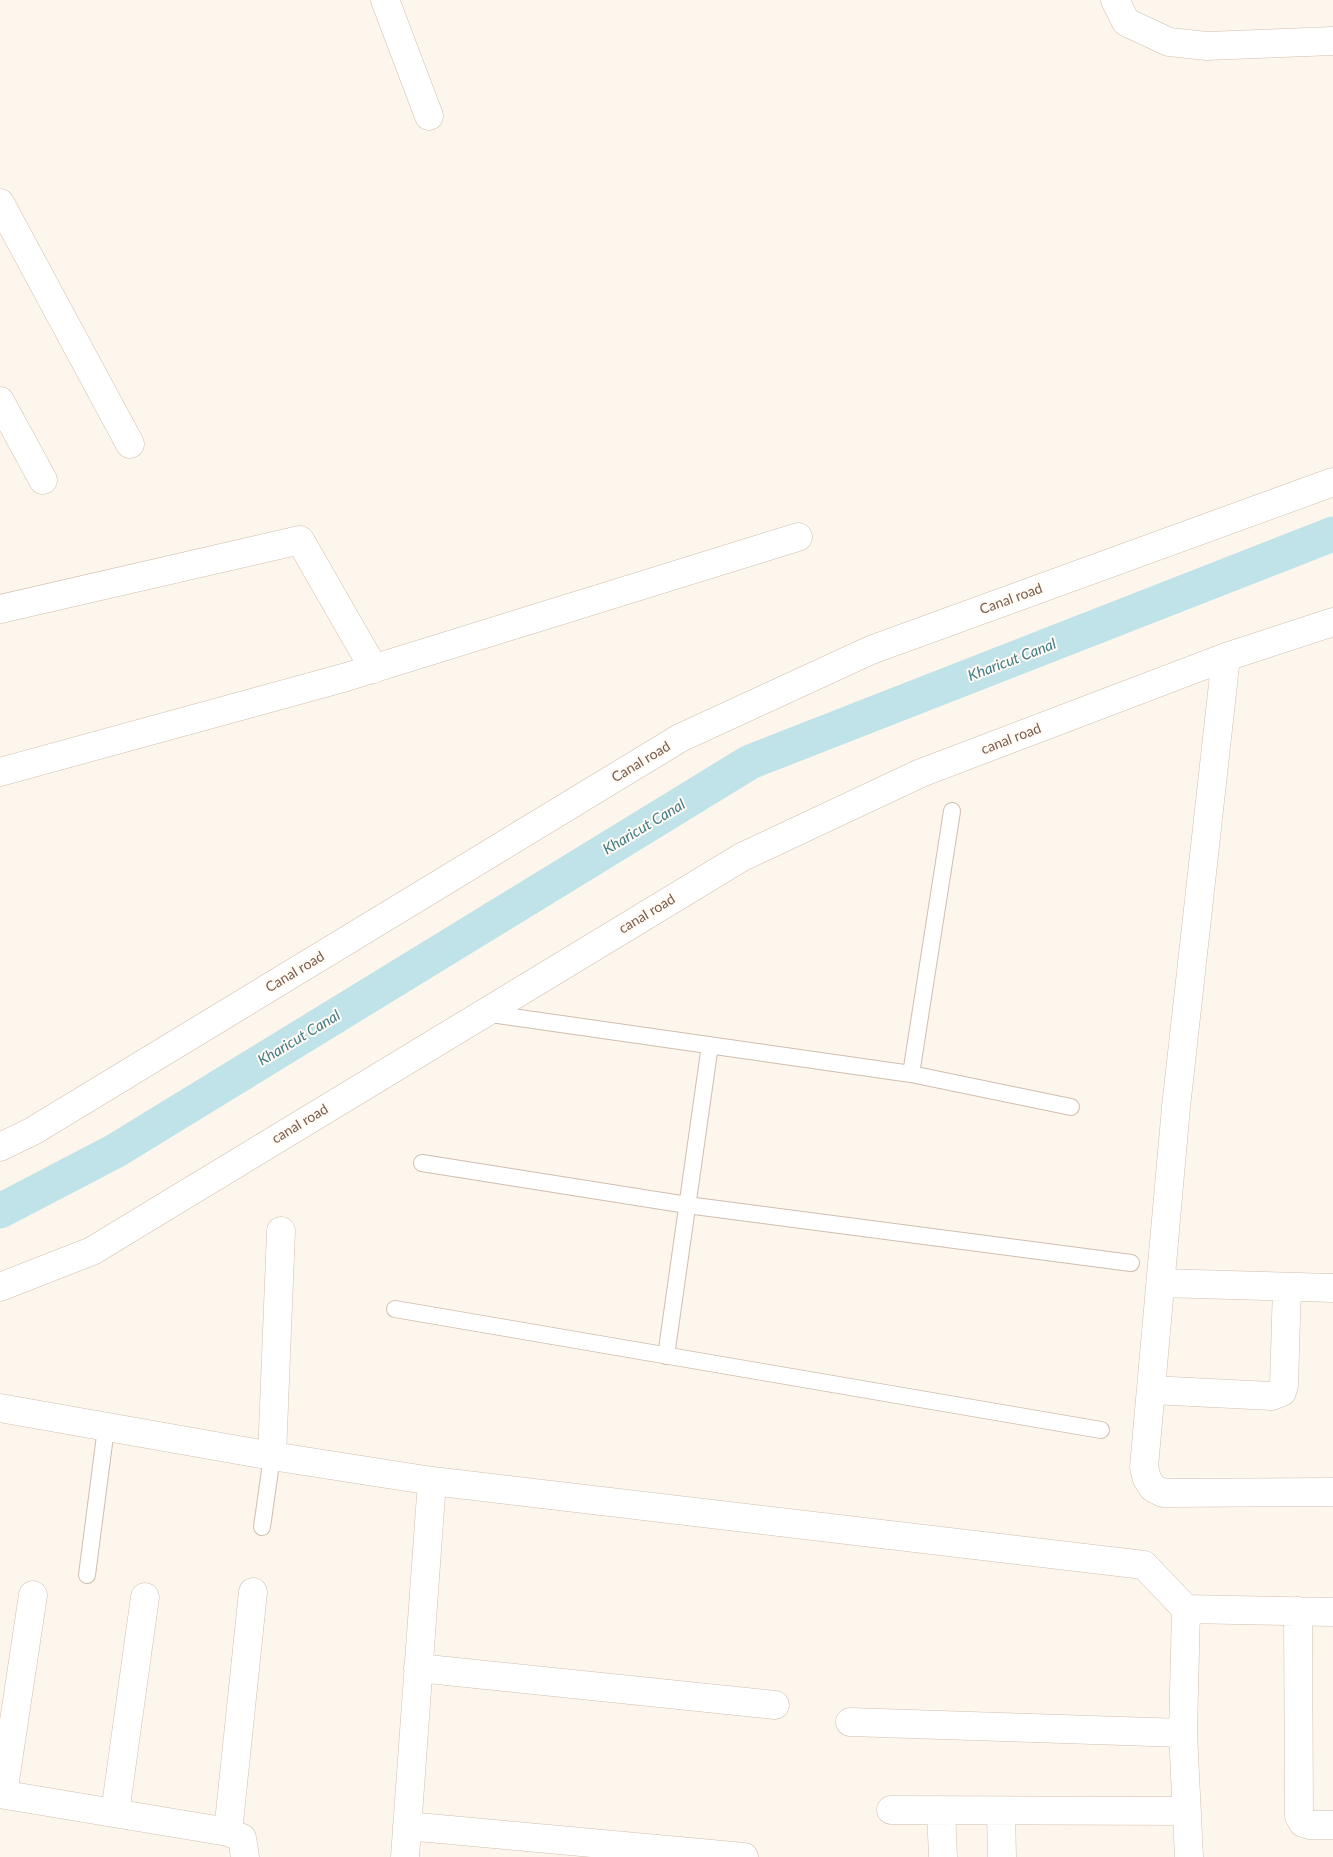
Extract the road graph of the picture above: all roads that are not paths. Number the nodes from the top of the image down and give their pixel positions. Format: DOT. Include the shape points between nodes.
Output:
graph roads {
  1 [pos="385,0"];
  2 [pos="1115,0"];
  3 [pos="1333,41"];
  4 [pos="429,116"];
  5 [pos="0,203"];
  6 [pos="0,401"];
  7 [pos="130,444"];
  8 [pos="42,480"];
  9 [pos="1333,482"];
  10 [pos="798,537"];
  11 [pos="0,609"];
  12 [pos="1333,622"];
  13 [pos="1226,657"];
  14 [pos="374,669"];
  15 [pos="0,772"];
  16 [pos="952,811"];
  17 [pos="483,1013"];
  18 [pos="710,1045"];
  19 [pos="910,1074"];
  20 [pos="1072,1107"];
  21 [pos="0,1147"];
  22 [pos="422,1164"];
  23 [pos="687,1205"];
  24 [pos="282,1231"];
  25 [pos="1132,1263"];
  26 [pos="1161,1283"];
  27 [pos="0,1287"];
  28 [pos="1287,1287"];
  29 [pos="1333,1288"];
  30 [pos="395,1309"];
  31 [pos="666,1356"];
  32 [pos="1151,1390"];
  33 [pos="0,1408"];
  34 [pos="106,1428"];
  35 [pos="1101,1430"];
  36 [pos="272,1456"];
  37 [pos="432,1481"];
  38 [pos="1333,1492"];
  39 [pos="262,1527"];
  40 [pos="87,1575"];
  41 [pos="253,1592"];
  42 [pos="33,1595"];
  43 [pos="145,1597"];
  44 [pos="1186,1609"];
  45 [pos="1298,1612"];
  46 [pos="1333,1612"];
  47 [pos="418,1668"];
  48 [pos="775,1705"];
  49 [pos="850,1722"];
  50 [pos="1183,1733"];
  51 [pos="1,1794"];
  52 [pos="891,1810"];
  53 [pos="941,1810"];
  54 [pos="1001,1811"];
  55 [pos="1187,1811"];
  56 [pos="115,1814"];
  57 [pos="1333,1825"];
  58 [pos="408,1826"];
  59 [pos="228,1832"];
  60 [pos="245,1857"];
  61 [pos="406,1857"];
  62 [pos="744,1857"];
  63 [pos="943,1857"];
  64 [pos="1002,1857"];
  65 [pos="1189,1857"];
  1 -- 4 [label="street"];
  2 -- 3 [label="street" via="1126,22 1169,42 1207,46"];
  5 -- 7 [label="street"];
  6 -- 8 [label="street"];
  9 -- 21 [label="street, Canal road" via="871,650 680,738 33,1131"];
  10 -- 14 [label="street"];
  11 -- 14 [label="street" via="300,540"];
  12 -- 13 [label="street, canal road"];
  13 -- 17 [label="street, canal road" via="921,773 742,856"];
  13 -- 26 [label="street" via="1177,1098"];
  14 -- 15 [label="street"];
  16 -- 19 [label="lane"];
  17 -- 18 [label="lane"];
  17 -- 27 [label="street, canal road" via="92,1251"];
  18 -- 19 [label="lane"];
  18 -- 23 [label="lane"];
  19 -- 20 [label="lane"];
  22 -- 23 [label="lane"];
  23 -- 25 [label="lane"];
  23 -- 31 [label="lane"];
  24 -- 36 [label="street"];
  26 -- 28 [label="street"];
  26 -- 32 [label="street"];
  28 -- 29 [label="street"];
  28 -- 32 [label="street" via="1282,1392 1272,1396"];
  30 -- 31 [label="lane"];
  31 -- 35 [label="lane"];
  32 -- 38 [label="street" via="1144,1467 1153,1488 1163,1493"];
  33 -- 34 [label="street"];
  34 -- 36 [label="street"];
  34 -- 40 [label="lane"];
  36 -- 37 [label="street"];
  36 -- 39 [label="lane"];
  37 -- 44 [label="street" via="1144,1565"];
  37 -- 47 [label="street"];
  41 -- 59 [label="street"];
  42 -- 51 [label="street"];
  43 -- 56 [label="street"];
  44 -- 45 [label="street"];
  44 -- 50 [label="street"];
  45 -- 46 [label="street"];
  45 -- 57 [label="street" via="1299,1816 1303,1823 1310,1825"];
  47 -- 48 [label="street"];
  47 -- 58 [label="street"];
  49 -- 50 [label="street"];
  50 -- 55 [label="street"];
  51 -- 56 [label="street"];
  52 -- 53 [label="street"];
  53 -- 54 [label="street"];
  53 -- 63 [label="street"];
  54 -- 55 [label="street"];
  54 -- 64 [label="street"];
  55 -- 65 [label="street"];
  56 -- 59 [label="street"];
  58 -- 61 [label="street"];
  58 -- 62 [label="street"];
  59 -- 60 [label="street" via="242,1838"];
}
